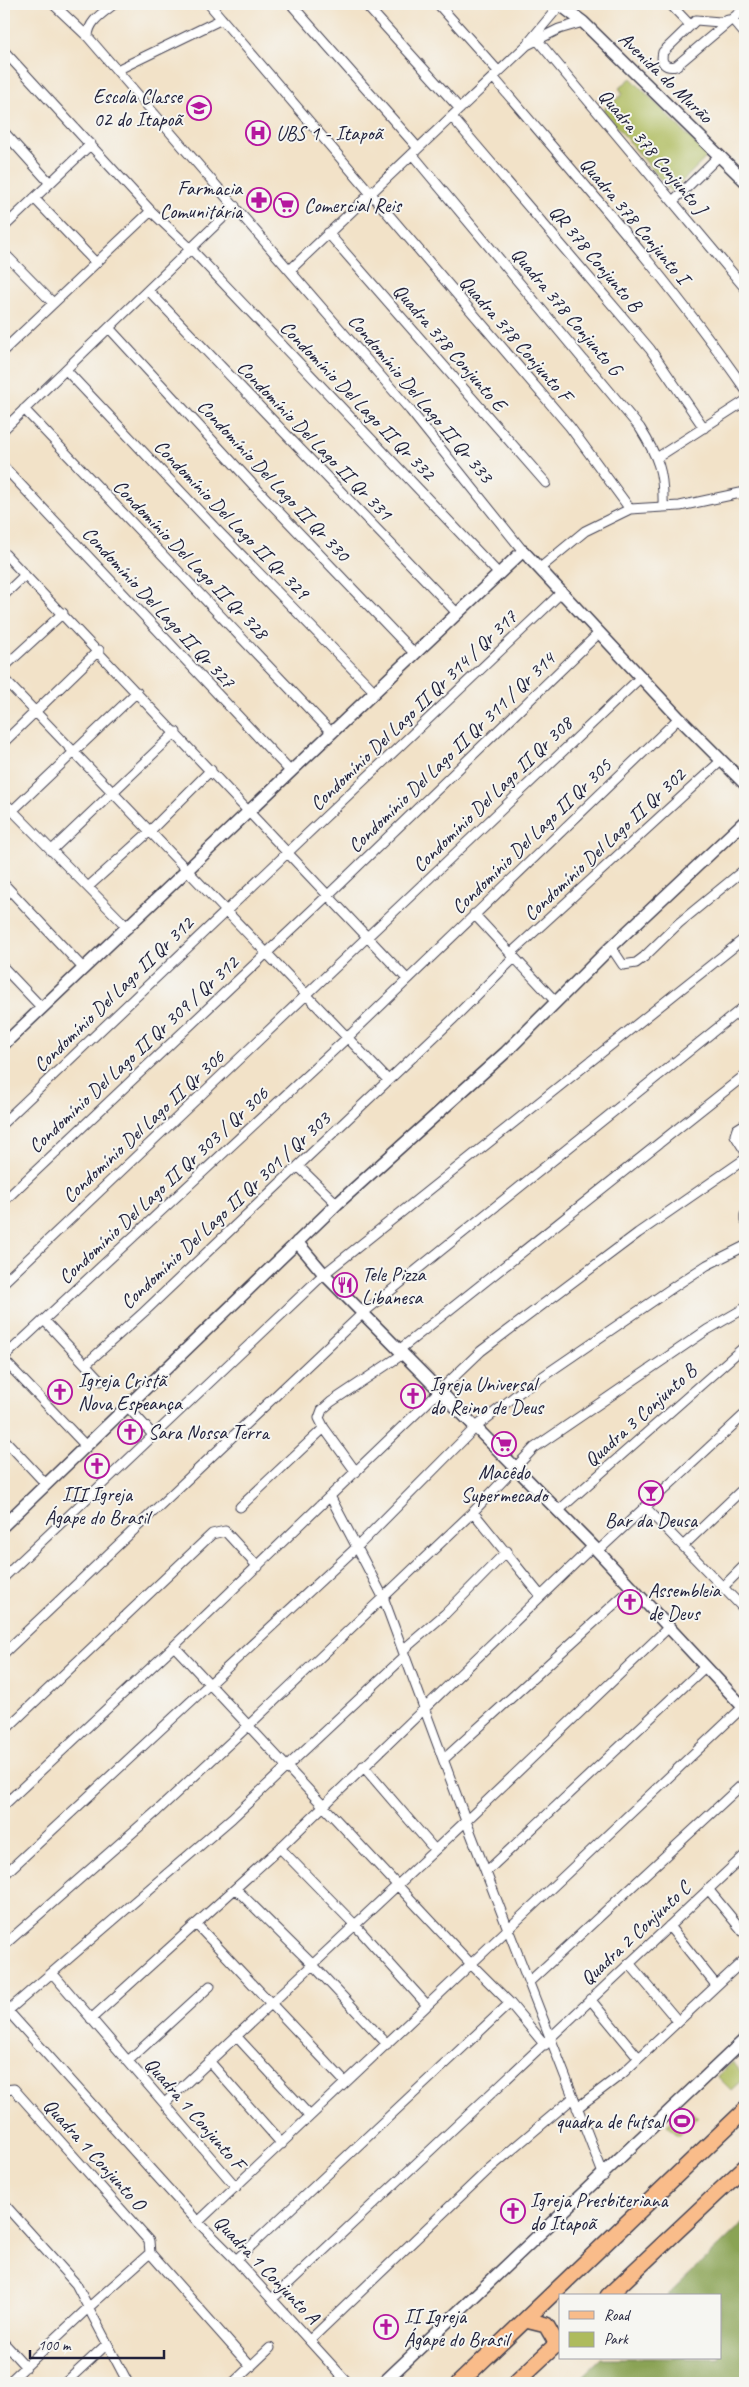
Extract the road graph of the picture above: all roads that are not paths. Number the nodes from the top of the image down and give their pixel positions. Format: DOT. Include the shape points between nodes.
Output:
graph roads {
  1 [pos="53,4"];
  2 [pos="114,4"];
  3 [pos="209,4"];
  4 [pos="291,4"];
  5 [pos="365,4"];
  6 [pos="438,4"];
  7 [pos="560,4"];
  8 [pos="670,4"];
  9 [pos="745,8"];
  10 [pos="222,19"];
  11 [pos="732,19"];
  12 [pos="583,22"];
  13 [pos="690,25"];
  14 [pos="745,34"];
  15 [pos="88,37"];
  16 [pos="535,38"];
  17 [pos="4,51"];
  18 [pos="117,70"];
  19 [pos="496,74"];
  20 [pos="460,109"];
  21 [pos="452,117"];
  22 [pos="4,132"];
  23 [pos="90,144"];
  24 [pos="414,151"];
  25 [pos="720,155"];
  26 [pos="745,181"];
  27 [pos="49,182"];
  28 [pos="371,194"];
  29 [pos="34,198"];
  30 [pos="673,201"];
  31 [pos="235,206"];
  32 [pos="151,211"];
  33 [pos="5,221"];
  34 [pos="328,233"];
  35 [pos="192,250"];
  36 [pos="4,253"];
  37 [pos="96,262"];
  38 [pos="290,270"];
  39 [pos="745,288"];
  40 [pos="149,292"];
  41 [pos="53,303"];
  42 [pos="110,329"];
  43 [pos="4,336"];
  44 [pos="7,346"];
  45 [pos="66,370"];
  46 [pos="745,389"];
  47 [pos="745,401"];
  48 [pos="24,409"];
  49 [pos="704,428"];
  50 [pos="4,429"];
  51 [pos="658,457"];
  52 [pos="4,467"];
  53 [pos="546,483"];
  54 [pos="745,492"];
  55 [pos="663,506"];
  56 [pos="630,509"];
  57 [pos="523,551"];
  58 [pos="4,553"];
  59 [pos="540,569"];
  60 [pos="498,573"];
  61 [pos="25,575"];
  62 [pos="562,592"];
  63 [pos="4,595"];
  64 [pos="456,612"];
  65 [pos="63,613"];
  66 [pos="600,633"];
  67 [pos="99,650"];
  68 [pos="414,653"];
  69 [pos="4,667"];
  70 [pos="641,677"];
  71 [pos="4,679"];
  72 [pos="137,692"];
  73 [pos="374,692"];
  74 [pos="36,711"];
  75 [pos="679,718"];
  76 [pos="176,732"];
  77 [pos="331,732"];
  78 [pos="4,742"];
  79 [pos="73,750"];
  80 [pos="722,760"];
  81 [pos="211,770"];
  82 [pos="290,771"];
  83 [pos="745,784"];
  84 [pos="112,792"];
  85 [pos="4,802"];
  86 [pos="249,810"];
  87 [pos="12,811"];
  88 [pos="745,821"];
  89 [pos="149,832"];
  90 [pos="51,851"];
  91 [pos="289,852"];
  92 [pos="745,869"];
  93 [pos="186,870"];
  94 [pos="4,884"];
  95 [pos="88,887"];
  96 [pos="327,896"];
  97 [pos="225,912"];
  98 [pos="474,914"];
  99 [pos="128,928"];
  100 [pos="368,937"];
  101 [pos="745,938"];
  102 [pos="611,947"];
  103 [pos="265,954"];
  104 [pos="512,956"];
  105 [pos="4,968"];
  106 [pos="84,969"];
  107 [pos="407,979"];
  108 [pos="307,996"];
  109 [pos="556,1002"];
  110 [pos="745,1006"];
  111 [pos="42,1008"];
  112 [pos="346,1038"];
  113 [pos="4,1044"];
  114 [pos="745,1074"];
  115 [pos="388,1080"];
  116 [pos="4,1122"];
  117 [pos="745,1124"];
  118 [pos="745,1151"];
  119 [pos="745,1159"];
  120 [pos="298,1166"];
  121 [pos="4,1201"];
  122 [pos="336,1204"];
  123 [pos="745,1216"];
  124 [pos="745,1221"];
  125 [pos="297,1242"];
  126 [pos="745,1246"];
  127 [pos="324,1274"];
  128 [pos="4,1282"];
  129 [pos="745,1308"];
  130 [pos="363,1313"];
  131 [pos="44,1320"];
  132 [pos="745,1346"];
  133 [pos="401,1352"];
  134 [pos="4,1359"];
  135 [pos="86,1364"];
  136 [pos="101,1381"];
  137 [pos="439,1390"];
  138 [pos="128,1407"];
  139 [pos="745,1414"];
  140 [pos="476,1427"];
  141 [pos="324,1428"];
  142 [pos="153,1435"];
  143 [pos="4,1439"];
  144 [pos="86,1446"];
  145 [pos="514,1468"];
  146 [pos="356,1472"];
  147 [pos="46,1484"];
  148 [pos="745,1487"];
  149 [pos="330,1496"];
  150 [pos="240,1507"];
  151 [pos="645,1507"];
  152 [pos="558,1511"];
  153 [pos="473,1512"];
  154 [pos="5,1520"];
  155 [pos="684,1545"];
  156 [pos="357,1547"];
  157 [pos="596,1549"];
  158 [pos="507,1551"];
  159 [pos="745,1565"];
  160 [pos="258,1567"];
  161 [pos="4,1577"];
  162 [pos="633,1587"];
  163 [pos="723,1587"];
  164 [pos="541,1596"];
  165 [pos="383,1597"];
  166 [pos="745,1610"];
  167 [pos="669,1627"];
  168 [pos="174,1646"];
  169 [pos="4,1653"];
  170 [pos="404,1653"];
  171 [pos="706,1666"];
  172 [pos="209,1685"];
  173 [pos="744,1708"];
  174 [pos="425,1709"];
  175 [pos="248,1726"];
  176 [pos="4,1731"];
  177 [pos="444,1759"];
  178 [pos="287,1766"];
  179 [pos="363,1766"];
  180 [pos="745,1782"];
  181 [pos="4,1805"];
  182 [pos="324,1805"];
  183 [pos="466,1821"];
  184 [pos="280,1848"];
  185 [pos="434,1850"];
  186 [pos="745,1854"];
  187 [pos="487,1871"];
  188 [pos="4,1875"];
  189 [pos="396,1884"];
  190 [pos="236,1889"];
  191 [pos="708,1889"];
  192 [pos="196,1925"];
  193 [pos="355,1925"];
  194 [pos="669,1926"];
  195 [pos="508,1928"];
  196 [pos="745,1934"];
  197 [pos="4,1945"];
  198 [pos="745,1959"];
  199 [pos="629,1962"];
  200 [pos="470,1964"];
  201 [pos="313,1965"];
  202 [pos="53,1974"];
  203 [pos="529,1982"];
  204 [pos="716,1985"];
  205 [pos="210,1986"];
  206 [pos="590,1998"];
  207 [pos="271,2003"];
  208 [pos="510,2003"];
  209 [pos="427,2005"];
  210 [pos="6,2013"];
  211 [pos="91,2019"];
  212 [pos="677,2020"];
  213 [pos="236,2037"];
  214 [pos="745,2039"];
  215 [pos="547,2042"];
  216 [pos="387,2044"];
  217 [pos="638,2057"];
  218 [pos="128,2061"];
  219 [pos="209,2061"];
  220 [pos="344,2082"];
  221 [pos="4,2090"];
  222 [pos="573,2098"];
  223 [pos="165,2103"];
  224 [pos="577,2108"];
  225 [pos="745,2110"];
  226 [pos="310,2116"];
  227 [pos="282,2144"];
  228 [pos="745,2167"];
  229 [pos="604,2176"];
  230 [pos="236,2187"];
  231 [pos="4,2204"];
  232 [pos="198,2222"];
  233 [pos="150,2253"];
  234 [pos="236,2260"];
  235 [pos="610,2294"];
  236 [pos="272,2299"];
  237 [pos="88,2308"];
  238 [pos="526,2320"];
  239 [pos="310,2340"];
  240 [pos="559,2342"];
  241 [pos="4,2343"];
  242 [pos="107,2344"];
  243 [pos="270,2348"];
  244 [pos="26,2367"];
  245 [pos="251,2367"];
  246 [pos="8,2383"];
  247 [pos="65,2383"];
  248 [pos="128,2383"];
  249 [pos="233,2383"];
  250 [pos="348,2383"];
  251 [pos="383,2383"];
  252 [pos="459,2383"];
  253 [pos="515,2383"];
  1 -- 15 [label="street, Condomínio Del Lago II Qr 333"];
  2 -- 15 [label="street" via="93,22 88,29"];
  3 -- 10 [label="street, Quadra 378 Conjunto F"];
  4 -- 24 [label="street, Quadra 378 Conjunto G"];
  5 -- 20 [label="street"];
  6 -- 19 [label="street, Quadra 378 Conjunto I"];
  7 -- 12 [label="street, Avenida do Murão"];
  7 -- 16 [label="street"];
  8 -- 13 [label="street"];
  9 -- 11 [label="street"];
  10 -- 18 [label="street"];
  10 -- 28 [label="street, Quadra 378 Conjunto F"];
  11 -- 13 [label="street" via="720,22 696,20"];
  11 -- 13 [label="street" via="676,66 669,68 663,64 663,52"];
  11 -- 14 [label="street"];
  12 -- 16 [label="street"];
  12 -- 25 [label="street, Avenida do Murão"];
  15 -- 18 [label="street, Condomínio Del Lago II Qr 333"];
  16 -- 19 [label="street"];
  16 -- 30 [label="street, Quadra 378 Conjunto J"];
  17 -- 23 [label="street, Condomínio Del Lago II Qr 332"];
  18 -- 31 [label="street, Condomínio Del Lago II Qr 333"];
  19 -- 20 [label="street"];
  19 -- 46 [label="street, Quadra 378 Conjunto I" via="679,300"];
  20 -- 21 [label="street"];
  21 -- 24 [label="street"];
  21 -- 49 [label="street, QR 378 Conjunto B" via="650,349"];
  22 -- 27 [label="street"];
  23 -- 27 [label="street"];
  23 -- 32 [label="street, Condomínio Del Lago II Qr 332"];
  24 -- 28 [label="street"];
  24 -- 51 [label="street, Quadra 378 Conjunto G" via="623,404"];
  25 -- 26 [label="street, Avenida do Murão"];
  25 -- 30 [label="street"];
  27 -- 29 [label="street"];
  28 -- 34 [label="street"];
  28 -- 56 [label="street, Quadra 378 Conjunto F" via="570,427"];
  29 -- 33 [label="street"];
  29 -- 37 [label="street"];
  30 -- 39 [label="street, Quadra 378 Conjunto J"];
  31 -- 35 [label="street"];
  31 -- 38 [label="street, Condomínio Del Lago II Qr 333"];
  32 -- 35 [label="street, Condomínio Del Lago II Qr 332"];
  32 -- 37 [label="street"];
  34 -- 38 [label="street"];
  34 -- 53 [label="street, Quadra 378 Conjunto E"];
  35 -- 40 [label="street"];
  35 -- 60 [label="street, Condomínio Del Lago II Qr 332"];
  36 -- 41 [label="street"];
  37 -- 41 [label="street"];
  38 -- 57 [label="street, Condomínio Del Lago II Qr 333" via="410,410"];
  40 -- 42 [label="street"];
  40 -- 64 [label="street, Condomínio Del Lago II Qr 331"];
  41 -- 44 [label="street"];
  42 -- 45 [label="street"];
  42 -- 68 [label="street, Condomínio Del Lago II Qr 330"];
  43 -- 44 [label="street"];
  45 -- 48 [label="street"];
  45 -- 73 [label="street, Condomínio Del Lago II Qr 329"];
  47 -- 49 [label="street"];
  48 -- 50 [label="street"];
  48 -- 77 [label="street, Condomínio Del Lago II Qr 328"];
  49 -- 51 [label="street"];
  51 -- 55 [label="street, Quadra 378 Conjunto G" via="664,486"];
  52 -- 82 [label="street, Condomínio Del Lago II Qr 327"];
  54 -- 55 [label="street" via="680,506"];
  55 -- 56 [label="street"];
  56 -- 59 [label="street" via="585,531"];
  57 -- 59 [label="street"];
  57 -- 60 [label="street"];
  58 -- 61 [label="street"];
  59 -- 62 [label="street"];
  60 -- 64 [label="street"];
  61 -- 63 [label="street"];
  61 -- 65 [label="street"];
  62 -- 66 [label="street"];
  62 -- 91 [label="street, Condomínio Del Lago II Qr 314 / Qr 317"];
  64 -- 68 [label="street"];
  65 -- 67 [label="street"];
  65 -- 69 [label="street"];
  66 -- 70 [label="street"];
  66 -- 96 [label="street, Condomínio Del Lago II Qr 311 / Qr 314"];
  67 -- 72 [label="street"];
  67 -- 74 [label="street"];
  68 -- 73 [label="street"];
  70 -- 75 [label="street"];
  70 -- 100 [label="street, Condomínio Del Lago II Qr 308"];
  71 -- 74 [label="street"];
  72 -- 76 [label="street"];
  72 -- 79 [label="street"];
  73 -- 77 [label="street"];
  74 -- 78 [label="street"];
  74 -- 79 [label="street"];
  75 -- 80 [label="street"];
  75 -- 98 [label="street, Condomínio Del Lago II Qr 305"];
  76 -- 81 [label="street"];
  76 -- 84 [label="street"];
  77 -- 82 [label="street"];
  79 -- 84 [label="street"];
  79 -- 87 [label="street"];
  80 -- 83 [label="street"];
  80 -- 104 [label="street, Condomínio Del Lago II Qr 302"];
  81 -- 86 [label="street"];
  81 -- 89 [label="street"];
  82 -- 86 [label="street"];
  84 -- 89 [label="street"];
  84 -- 90 [label="street"];
  85 -- 87 [label="street"];
  86 -- 91 [label="street"];
  86 -- 93 [label="street"];
  87 -- 90 [label="street"];
  88 -- 102 [label="street"];
  89 -- 93 [label="street"];
  89 -- 95 [label="street"];
  90 -- 95 [label="street"];
  91 -- 96 [label="street"];
  91 -- 97 [label="street, Condomínio Del Lago II Qr 314 / Qr 317"];
  92 -- 102 [label="street" via="636,963 623,965"];
  93 -- 97 [label="street"];
  93 -- 99 [label="street"];
  94 -- 106 [label="street"];
  95 -- 99 [label="street"];
  96 -- 100 [label="street"];
  96 -- 103 [label="street, Condomínio Del Lago II Qr 311 / Qr 314"];
  97 -- 103 [label="street"];
  97 -- 116 [label="street, Condomínio Del Lago II Qr 312"];
  98 -- 104 [label="street"];
  98 -- 107 [label="street, Condomínio Del Lago II Qr 305"];
  99 -- 106 [label="street"];
  100 -- 107 [label="street"];
  100 -- 108 [label="street, Condomínio Del Lago II Qr 308"];
  101 -- 127 [label="street"];
  102 -- 109 [label="street"];
  103 -- 108 [label="street"];
  103 -- 121 [label="street, Condomínio Del Lago II Qr 309 / Qr 312"];
  104 -- 109 [label="street"];
  104 -- 115 [label="street, Condomínio Del Lago II Qr 302"];
  105 -- 111 [label="street"];
  106 -- 111 [label="street"];
  107 -- 112 [label="street, Condomínio Del Lago II Qr 305"];
  108 -- 112 [label="street"];
  108 -- 128 [label="street, Condomínio Del Lago II Qr 306"];
  109 -- 122 [label="street" via="506,1052"];
  110 -- 130 [label="street"];
  111 -- 113 [label="street"];
  112 -- 115 [label="street"];
  112 -- 131 [label="street, Condomínio Del Lago II Qr 303 / Qr 306"];
  114 -- 133 [label="street"];
  115 -- 120 [label="street, Condomínio Del Lago II Qr 301 / Qr 303"];
  117 -- 118 [label="street" via="737,1129 735,1135"];
  119 -- 137 [label="street" via="638,1233 481,1351"];
  120 -- 122 [label="street"];
  120 -- 135 [label="street, Condomínio Del Lago II Qr 301 / Qr 303"];
  122 -- 125 [label="street"];
  123 -- 124 [label="street"];
  125 -- 127 [label="street"];
  125 -- 138 [label="street"];
  126 -- 140 [label="street" via="678,1284 520,1392"];
  127 -- 130 [label="street"];
  127 -- 142 [label="street"];
  129 -- 145 [label="street" via="707,1330 545,1440"];
  130 -- 133 [label="street"];
  130 -- 169 [label="street"];
  131 -- 134 [label="street, Condomínio Del Lago II Qr 303 / Qr 306"];
  131 -- 135 [label="street"];
  132 -- 152 [label="street, Quadra 3 Conjunto B"];
  133 -- 137 [label="street"];
  133 -- 141 [label="street" via="322,1410 319,1418"];
  134 -- 144 [label="street"];
  135 -- 136 [label="street"];
  137 -- 140 [label="street"];
  137 -- 146 [label="street"];
  138 -- 142 [label="street"];
  138 -- 144 [label="street"];
  139 -- 151 [label="street"];
  140 -- 145 [label="street"];
  140 -- 156 [label="street"];
  141 -- 146 [label="street"];
  141 -- 150 [label="street"];
  142 -- 161 [label="street"];
  143 -- 147 [label="street"];
  144 -- 147 [label="street"];
  145 -- 152 [label="street"];
  145 -- 153 [label="street"];
  146 -- 149 [label="street"];
  147 -- 154 [label="street"];
  148 -- 155 [label="street"];
  149 -- 156 [label="street"];
  149 -- 160 [label="street"];
  151 -- 155 [label="street"];
  151 -- 157 [label="street"];
  152 -- 157 [label="street"];
  153 -- 158 [label="street"];
  153 -- 165 [label="street"];
  155 -- 163 [label="street"];
  156 -- 165 [label="street"];
  156 -- 172 [label="street"];
  157 -- 162 [label="street"];
  157 -- 164 [label="street"];
  158 -- 164 [label="street"];
  158 -- 170 [label="street"];
  159 -- 163 [label="street"];
  160 -- 168 [label="street"];
  160 -- 176 [label="street" via="225,1531 212,1534"];
  162 -- 167 [label="street"];
  162 -- 177 [label="street"];
  163 -- 166 [label="street"];
  164 -- 174 [label="street"];
  165 -- 170 [label="street"];
  165 -- 175 [label="street"];
  167 -- 171 [label="street"];
  167 -- 183 [label="street"];
  168 -- 172 [label="street"];
  168 -- 181 [label="street"];
  170 -- 174 [label="street"];
  170 -- 178 [label="street"];
  171 -- 173 [label="street"];
  171 -- 187 [label="street"];
  172 -- 175 [label="street"];
  172 -- 188 [label="street"];
  173 -- 195 [label="street"];
  174 -- 177 [label="street"];
  174 -- 179 [label="street"];
  175 -- 178 [label="street"];
  175 -- 197 [label="street"];
  177 -- 183 [label="street"];
  178 -- 182 [label="street"];
  178 -- 202 [label="street"];
  179 -- 182 [label="street"];
  179 -- 185 [label="street"];
  180 -- 203 [label="street"];
  182 -- 184 [label="street"];
  182 -- 189 [label="street"];
  183 -- 185 [label="street"];
  183 -- 187 [label="street"];
  184 -- 190 [label="street"];
  184 -- 193 [label="street"];
  185 -- 189 [label="street"];
  186 -- 191 [label="street, Quadra 2 Conjunto C"];
  187 -- 195 [label="street"];
  189 -- 193 [label="street"];
  189 -- 200 [label="street"];
  190 -- 192 [label="street"];
  190 -- 201 [label="street"];
  191 -- 194 [label="street, Quadra 2 Conjunto C"];
  191 -- 196 [label="street"];
  192 -- 207 [label="street"];
  192 -- 211 [label="street"];
  193 -- 201 [label="street"];
  193 -- 209 [label="street"];
  194 -- 199 [label="street, Quadra 2 Conjunto C"];
  194 -- 204 [label="street"];
  195 -- 200 [label="street"];
  195 -- 203 [label="street"];
  198 -- 204 [label="street"];
  199 -- 206 [label="street, Quadra 2 Conjunto C"];
  199 -- 212 [label="street"];
  200 -- 208 [label="street"];
  200 -- 209 [label="street"];
  201 -- 207 [label="street"];
  201 -- 216 [label="street"];
  202 -- 210 [label="street"];
  202 -- 211 [label="street, Quadra 1 Conjunto F"];
  203 -- 215 [label="street"];
  204 -- 212 [label="street"];
  205 -- 218 [label="street"];
  206 -- 215 [label="street, Quadra 2 Conjunto C"];
  206 -- 217 [label="street"];
  207 -- 213 [label="street"];
  207 -- 220 [label="street"];
  208 -- 215 [label="street"];
  208 -- 234 [label="street"];
  209 -- 216 [label="street"];
  210 -- 232 [label="street, Quadra 1 Conjunto A"];
  211 -- 218 [label="street, Quadra 1 Conjunto F"];
  212 -- 217 [label="street"];
  213 -- 219 [label="street"];
  213 -- 226 [label="street"];
  214 -- 229 [label="street"];
  215 -- 222 [label="street"];
  215 -- 236 [label="street, Quadra 2 Conjunto C"];
  216 -- 220 [label="street"];
  217 -- 224 [label="street" via="607,2087"];
  218 -- 223 [label="street, Quadra 1 Conjunto F"];
  219 -- 223 [label="street"];
  219 -- 227 [label="street"];
  220 -- 226 [label="street"];
  221 -- 233 [label="street, Quadra 1 Conjunto O" via="14,2090 21,2097 149,2241"];
  222 -- 224 [label="street"];
  222 -- 239 [label="street" via="489,2170"];
  223 -- 230 [label="street, Quadra 1 Conjunto F"];
  224 -- 229 [label="street"];
  225 -- 238 [label="main road"];
  226 -- 227 [label="street"];
  227 -- 230 [label="street"];
  228 -- 235 [label="main road"];
  229 -- 251 [label="street"];
  230 -- 232 [label="street"];
  231 -- 237 [label="street" via="76,2284"];
  232 -- 234 [label="street, Quadra 1 Conjunto A"];
  233 -- 237 [label="street"];
  233 -- 245 [label="street, Quadra 1 Conjunto O"];
  234 -- 236 [label="street, Quadra 1 Conjunto A"];
  236 -- 239 [label="street, Quadra 1 Conjunto A"];
  237 -- 242 [label="street"];
  237 -- 244 [label="street"];
  238 -- 240 [label="main road" via="546,2325"];
  238 -- 252 [label="main road"];
  239 -- 250 [label="street, Quadra 1 Conjunto A"];
  240 -- 253 [label="main road"];
  241 -- 244 [label="street"];
  242 -- 247 [label="street"];
  242 -- 248 [label="street"];
  243 -- 245 [label="street"];
  244 -- 246 [label="street"];
  245 -- 249 [label="street"];
}
